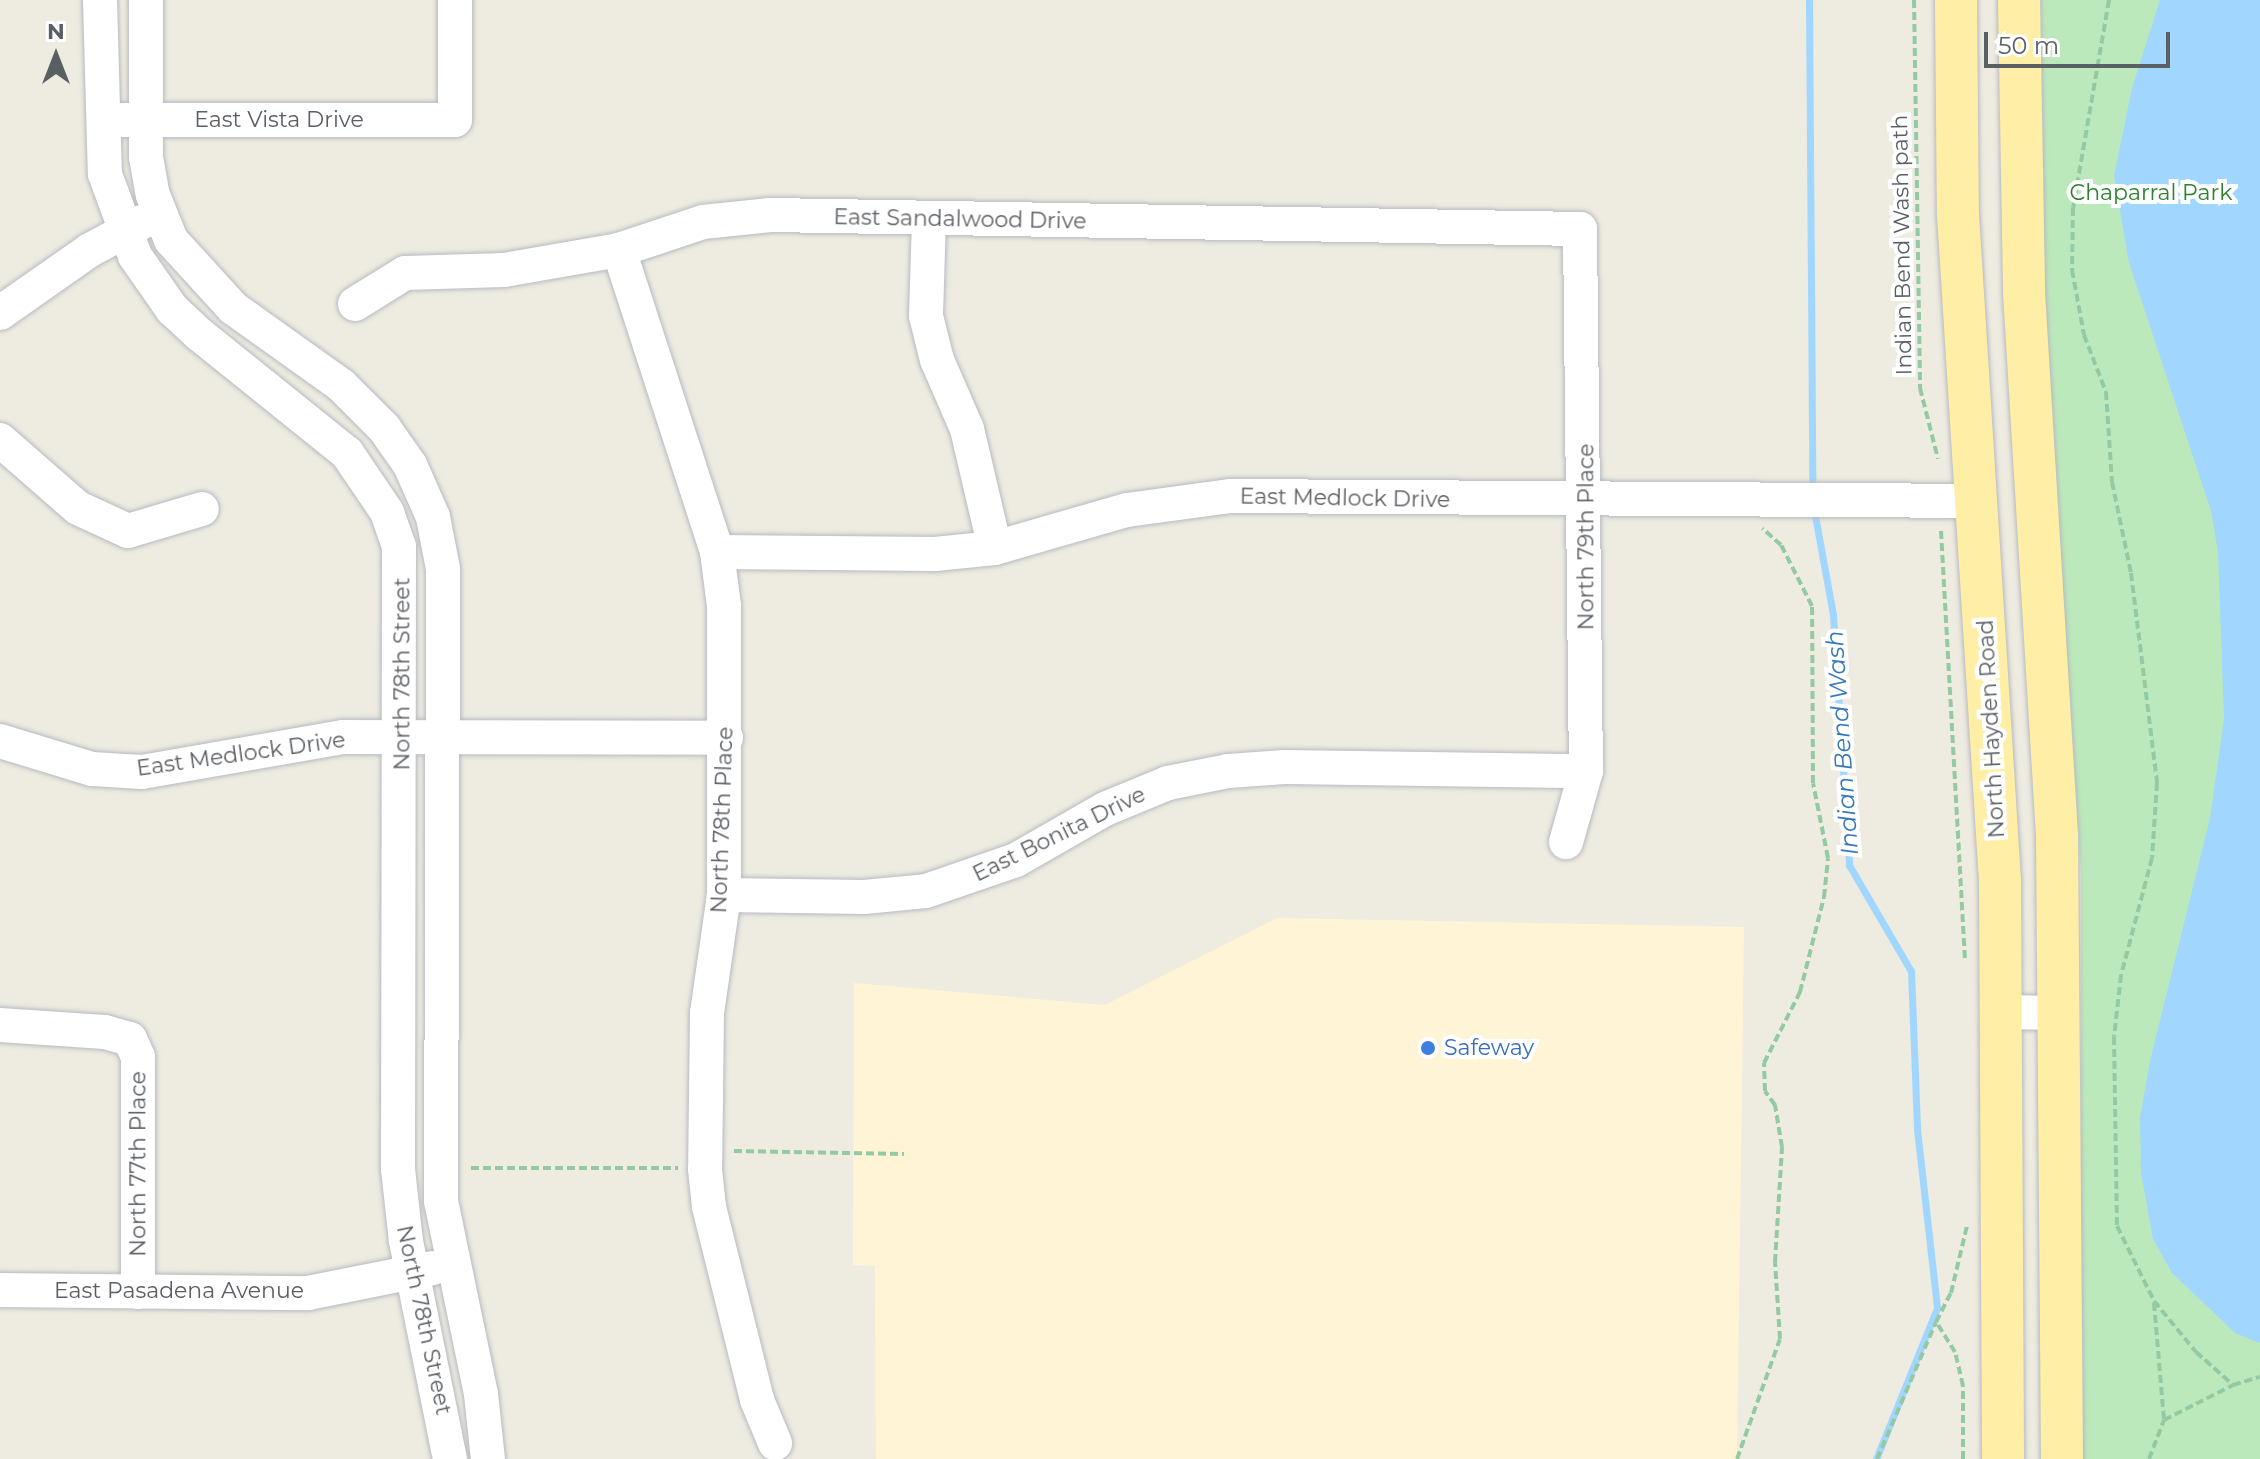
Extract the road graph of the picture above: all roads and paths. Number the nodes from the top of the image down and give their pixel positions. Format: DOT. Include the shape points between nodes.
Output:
graph roads {
  1 [pos="100,0"];
  2 [pos="146,0"];
  3 [pos="455,0"];
  4 [pos="1914,0"];
  5 [pos="1956,0"];
  6 [pos="2019,0"];
  7 [pos="2109,0"];
  8 [pos="102,120"];
  9 [pos="146,120"];
  10 [pos="160,214"];
  11 [pos="929,219"];
  12 [pos="1580,229"];
  13 [pos="123,230"];
  14 [pos="619,250"];
  15 [pos="355,304"];
  16 [pos="0,313"];
  17 [pos="0,440"];
  18 [pos="1942,473"];
  19 [pos="1751,499"];
  20 [pos="1587,500"];
  21 [pos="1978,501"];
  22 [pos="202,509"];
  23 [pos="1941,524"];
  24 [pos="995,548"];
  25 [pos="717,552"];
  26 [pos="402,738"];
  27 [pos="441,738"];
  28 [pos="726,738"];
  29 [pos="0,741"];
  30 [pos="1586,771"];
  31 [pos="1566,842"];
  32 [pos="724,895"];
  33 [pos="1965,964"];
  34 [pos="2000,1012"];
  35 [pos="2060,1013"];
  36 [pos="0,1025"];
  37 [pos="904,1154"];
  38 [pos="704,1159"];
  39 [pos="456,1169"];
  40 [pos="1968,1214"];
  41 [pos="452,1262"];
  42 [pos="412,1274"];
  43 [pos="0,1290"];
  44 [pos="138,1292"];
  45 [pos="2154,1301"];
  46 [pos="1936,1322"];
  47 [pos="2260,1377"];
  48 [pos="2233,1385"];
  49 [pos="2164,1420"];
  50 [pos="775,1443"];
  51 [pos="450,1459"];
  52 [pos="488,1459"];
  53 [pos="1737,1459"];
  54 [pos="1877,1459"];
  55 [pos="1963,1459"];
  56 [pos="2003,1459"];
  57 [pos="2062,1459"];
  58 [pos="2149,1459"];
  1 -- 8 [label="street, North 78th Street"];
  2 -- 9 [label="street, North 78th Street"];
  3 -- 9 [label="street, East Vista Drive" via="455,120"];
  4 -- 18 [label="path, Indian Bend Wash path" via="1920,388"];
  5 -- 21 [label="main road, North Hayden Road" via="1958,215"];
  6 -- 35 [label="main road" via="2024,293 2057,836"];
  7 -- 45 [label="path" via="2073,208 2072,270 2084,335 2106,392 2112,482 2131,573 2156,770 2157,829 2121,975 2114,1037 2117,1226"];
  8 -- 9 [label="street, East Vista Drive"];
  8 -- 13 [label="street, North 78th Street" via="106,184"];
  9 -- 10 [label="street, North 78th Street" via="146,157"];
  10 -- 13 [label="street"];
  10 -- 27 [label="street, North 78th Street" via="171,240 195,271 233,308 341,385 384,428 410,465 433,517 443,569"];
  11 -- 12 [label="street, East Sandalwood Drive"];
  11 -- 14 [label="street, East Sandalwood Drive" via="771,215 716,221"];
  11 -- 24 [label="street" via="926,316 937,360 967,429"];
  12 -- 20 [label="street, North 79th Place"];
  13 -- 16 [label="street"];
  13 -- 26 [label="street, North 78th Street" via="172,309 347,453 387,512 403,574"];
  14 -- 15 [label="street, East Sandalwood Drive" via="504,270 405,273"];
  14 -- 25 [label="street, North 78th Place"];
  17 -- 22 [label="street" via="78,508 128,531"];
  19 -- 20 [label="street, East Medlock Drive"];
  19 -- 21 [label="street, East Medlock Drive"];
  19 -- 53 [label="path" via="1756,522 1781,545 1812,606 1813,783 1828,858 1804,977 1764,1063 1765,1091 1775,1105 1782,1147 1775,1262 1780,1339"];
  20 -- 24 [label="street, East Medlock Drive" via="1207,498 1127,510"];
  20 -- 30 [label="street, North 79th Place"];
  21 -- 34 [label="main road, North Hayden Road" via="2000,880"];
  23 -- 33 [label="path"];
  24 -- 25 [label="street, East Medlock Drive" via="891,554"];
  25 -- 28 [label="street, North 78th Place" via="724,606"];
  26 -- 27 [label="street, East Medlock Drive"];
  26 -- 29 [label="street, East Medlock Drive" via="295,741 142,772 92,769"];
  26 -- 42 [label="street, North 78th Street" via="398,1169"];
  27 -- 28 [label="street, East Medlock Drive"];
  27 -- 41 [label="street, North 78th Street" via="441,1201"];
  28 -- 32 [label="street, North 78th Place"];
  30 -- 31 [label="street, North 79th Place"];
  30 -- 32 [label="street, East Bonita Drive" via="1228,771 1168,783 1105,809 1016,860 926,891 864,897"];
  32 -- 38 [label="street, North 78th Place" via="707,1013"];
  34 -- 35 [label="street"];
  34 -- 56 [label="main road, North Hayden Road"];
  35 -- 57 [label="main road"];
  36 -- 44 [label="street, North 77th Place" via="105,1032 130,1039 138,1057"];
  37 -- 38 [label="path"];
  38 -- 39 [label="path"];
  38 -- 50 [label="street, North 78th Place" via="709,1207 757,1400"];
  40 -- 46 [label="path" via="1951,1293"];
  41 -- 42 [label="street, East Pasadena Avenue"];
  41 -- 52 [label="street, North 78th Street" via="481,1394"];
  42 -- 44 [label="street, East Pasadena Avenue" via="308,1293"];
  42 -- 51 [label="street, North 78th Street"];
  43 -- 44 [label="street, East Pasadena Avenue"];
  45 -- 48 [label="path"];
  45 -- 49 [label="path"];
  46 -- 54 [label="path"];
  46 -- 55 [label="path" via="1955,1352 1963,1386"];
  47 -- 48 [label="path"];
  48 -- 49 [label="path"];
  49 -- 58 [label="path"];
}
